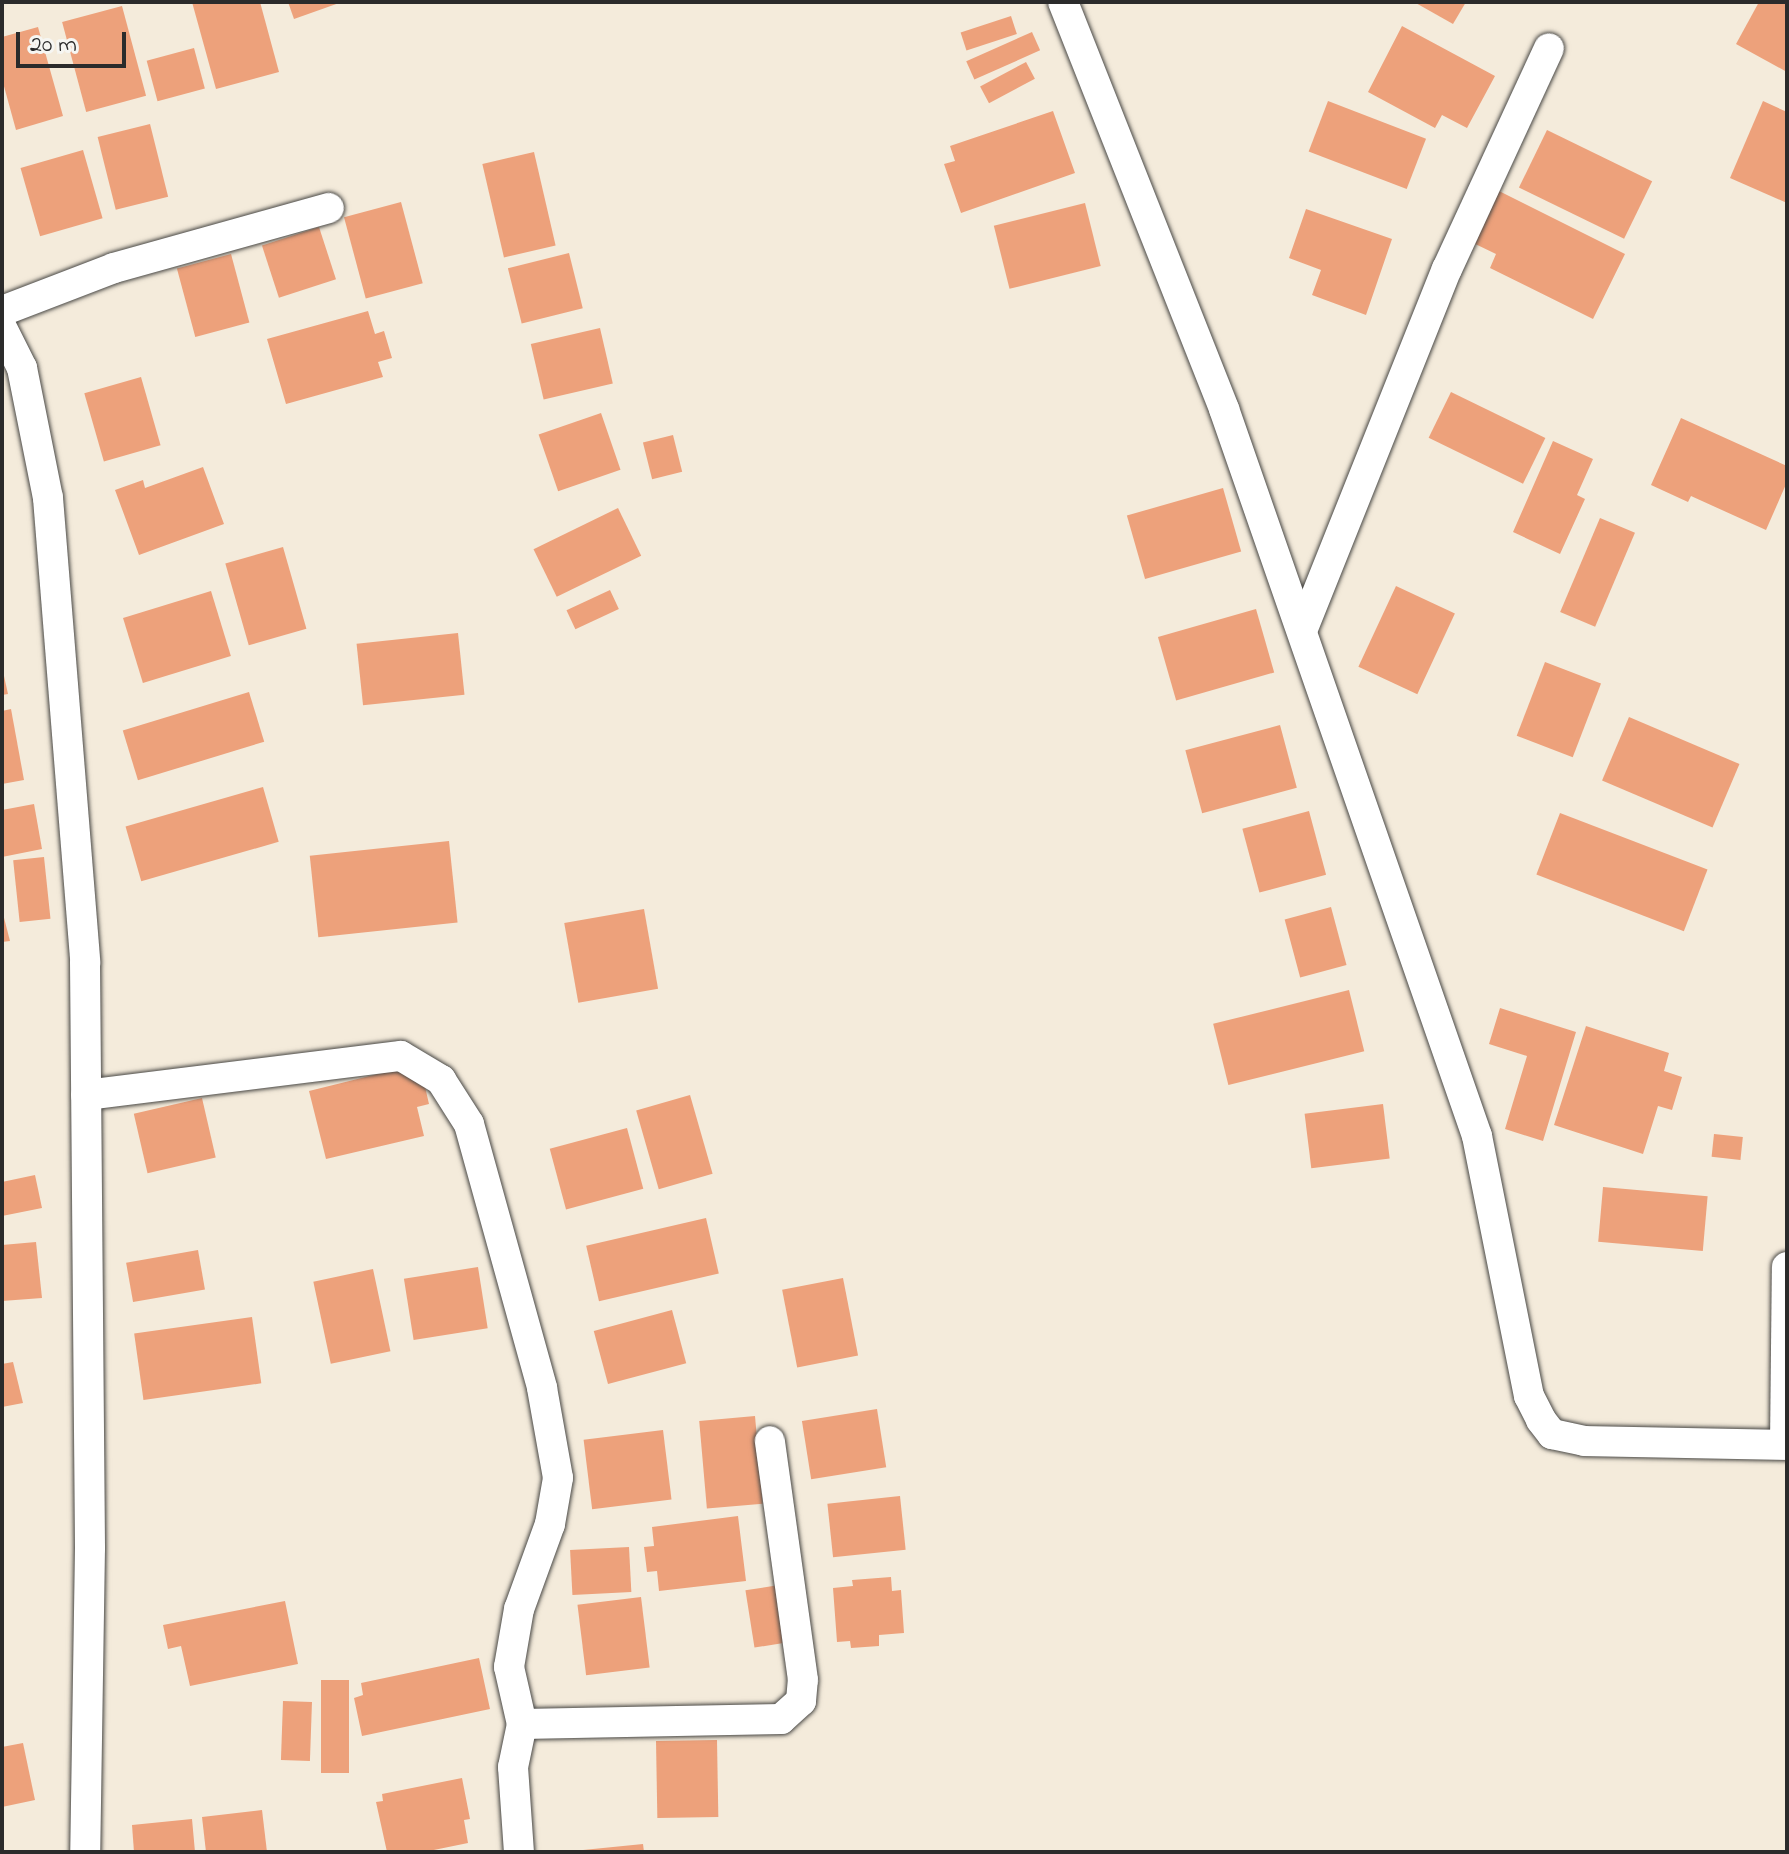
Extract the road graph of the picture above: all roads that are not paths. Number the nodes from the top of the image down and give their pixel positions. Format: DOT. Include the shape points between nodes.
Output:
graph roads {
  1 [pos="1063,2"];
  2 [pos="1549,48"];
  3 [pos="329,208"];
  4 [pos="2,311"];
  5 [pos="2,328"];
  6 [pos="1302,631"];
  7 [pos="86,1095"];
  8 [pos="1787,1267"];
  9 [pos="770,1441"];
  10 [pos="1786,1444"];
  11 [pos="522,1724"];
  12 [pos="85,1852"];
  13 [pos="519,1852"];
  1 -- 6 [label="street" via="1224,409"];
  2 -- 6 [label="street" via="1447,269"];
  3 -- 4 [label="street" via="114,268"];
  5 -- 7 [label="street" via="22,368 48,498 85,962"];
  6 -- 10 [label="street" via="1477,1136 1529,1396 1541,1420 1552,1434 1584,1441"];
  7 -- 11 [label="street" via="401,1056 441,1080 469,1124 542,1388 558,1478 550,1524 519,1609 509,1667"];
  7 -- 12 [label="street" via="90,1548"];
  8 -- 10 [label="street"];
  9 -- 11 [label="street" via="803,1680 801,1701 781,1719"];
  11 -- 13 [label="street" via="513,1767"];
}
